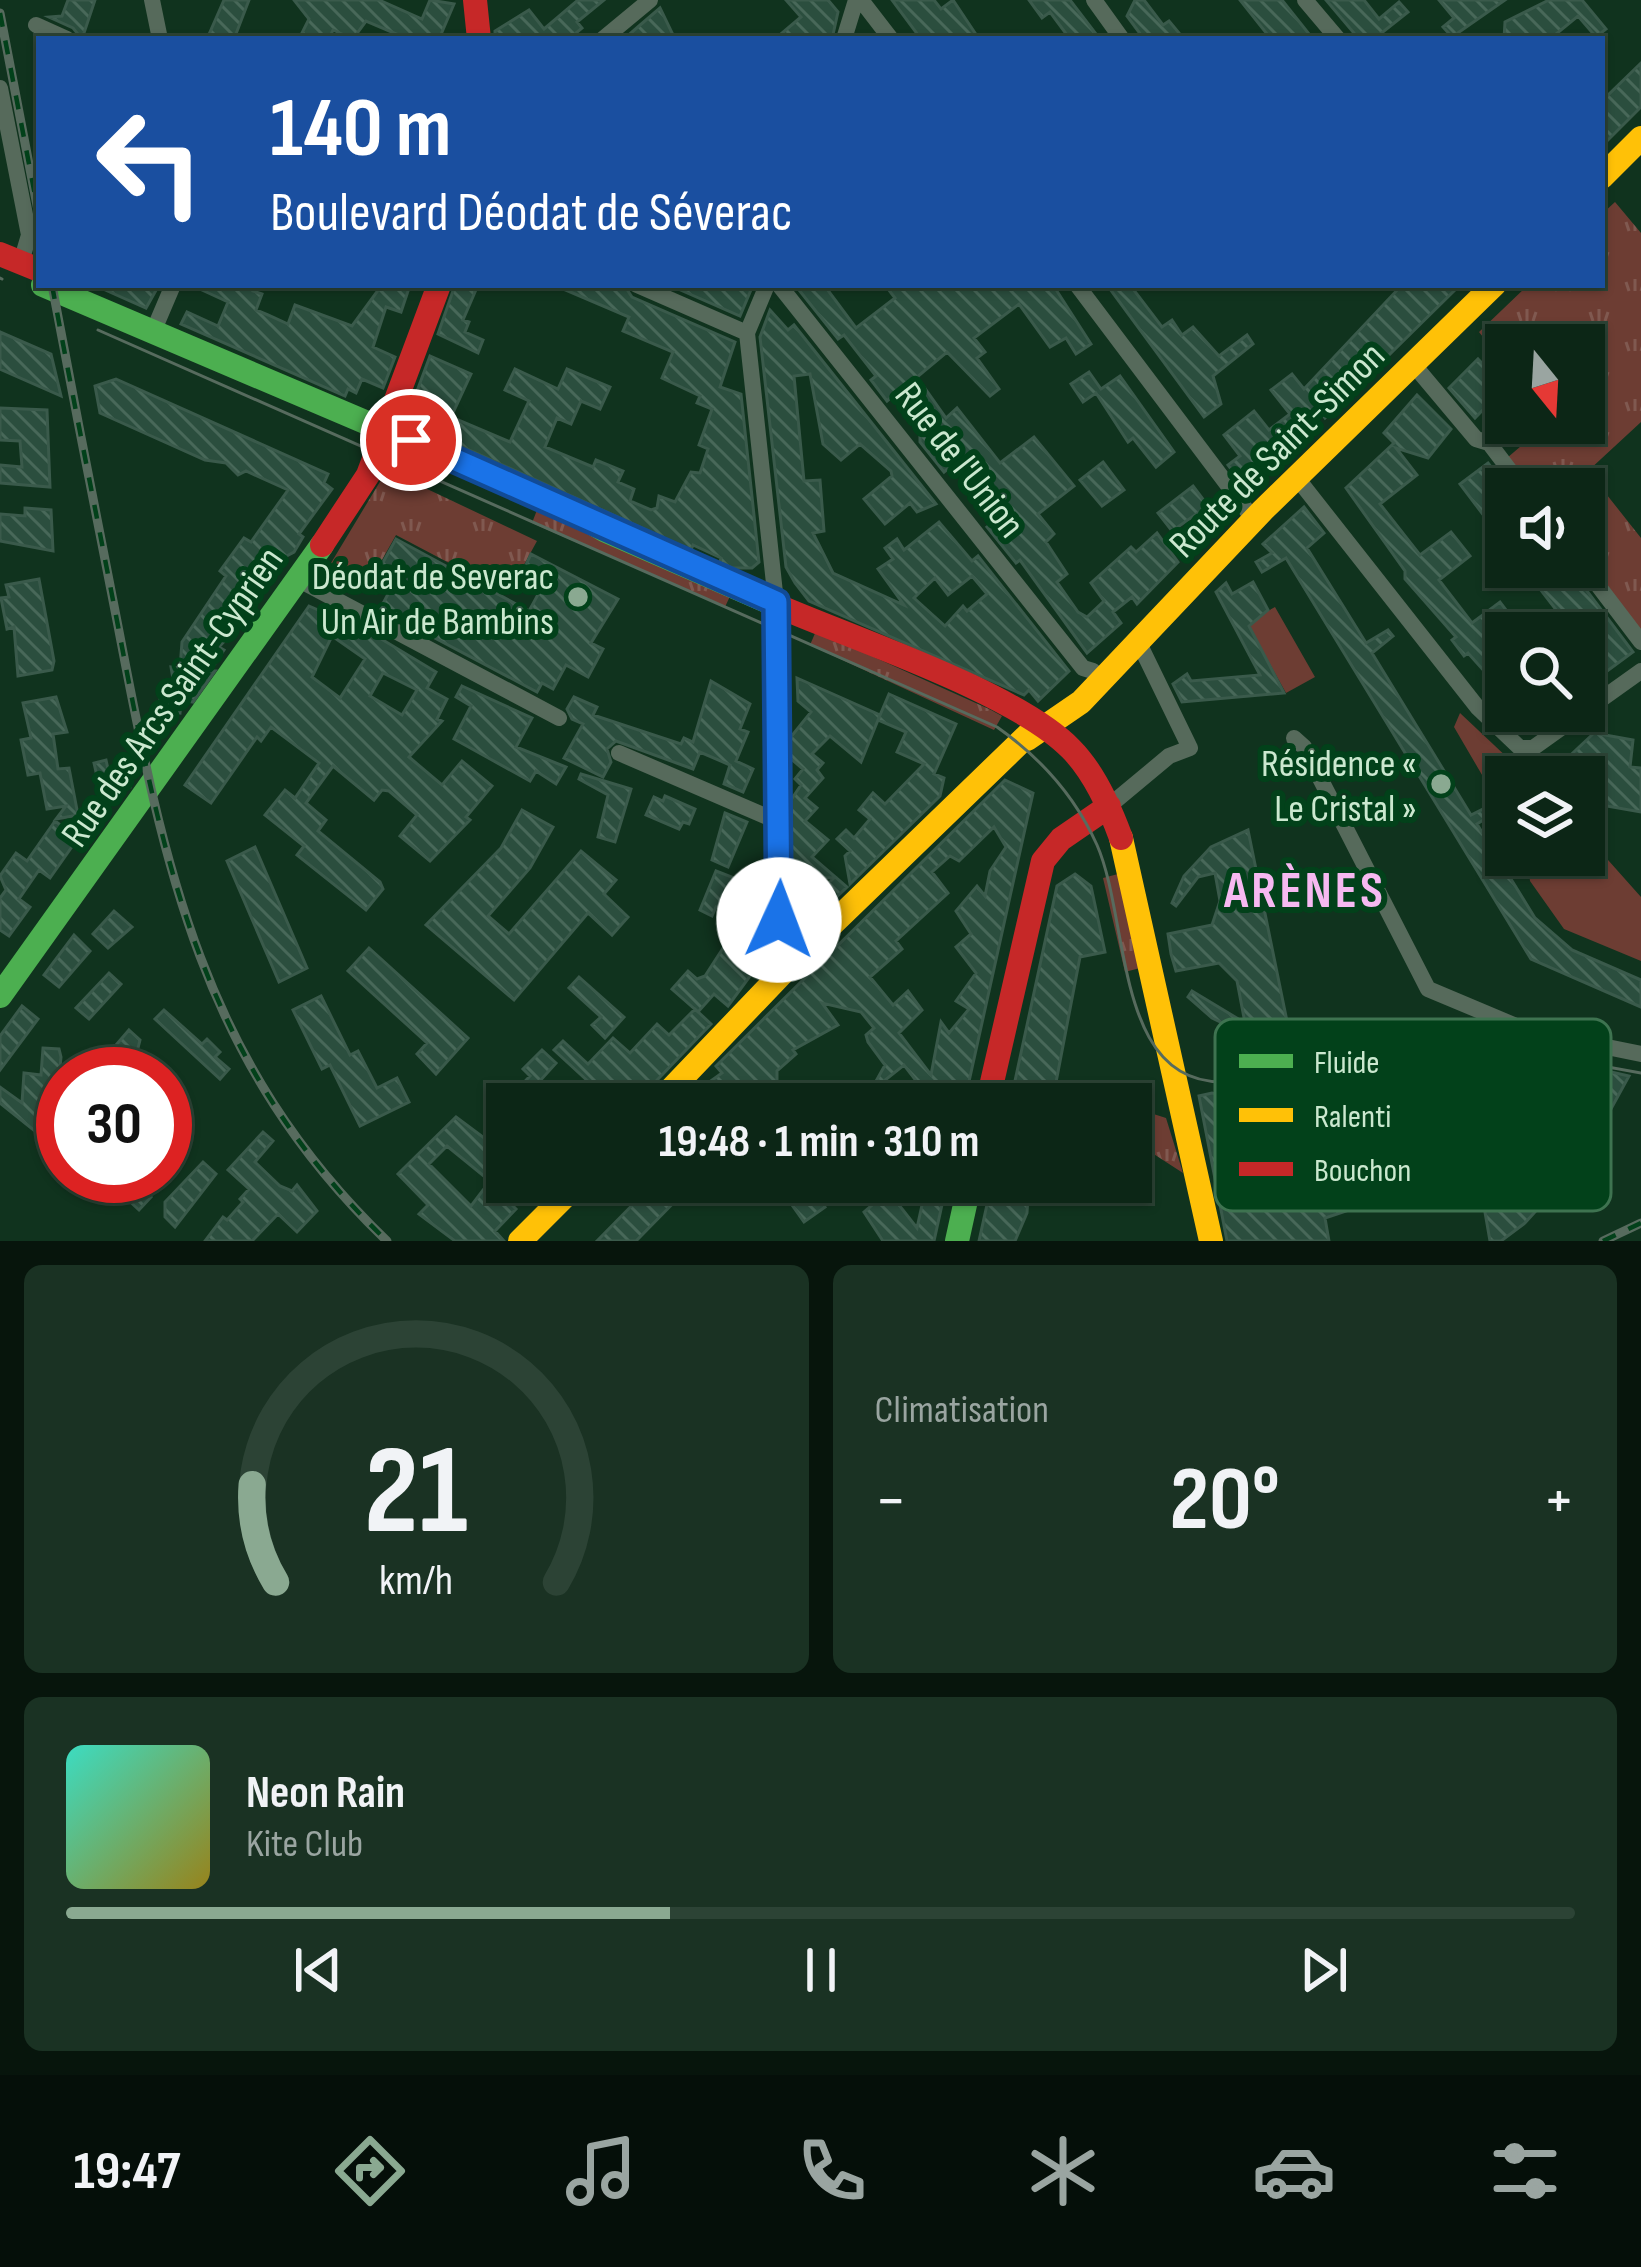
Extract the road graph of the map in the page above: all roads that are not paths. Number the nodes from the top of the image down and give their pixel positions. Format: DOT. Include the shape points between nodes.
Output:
graph roads {
  1 [pos="152,0"];
  2 [pos="476,0"];
  3 [pos="650,0"];
  4 [pos="859,0"];
  5 [pos="1094,0"];
  6 [pos="1305,0"];
  7 [pos="36,26"];
  8 [pos="60,36"];
  9 [pos="159,36"];
  10 [pos="478,36"];
  11 [pos="607,36"];
  12 [pos="845,36"];
  13 [pos="889,36"];
  14 [pos="1120,36"];
  15 [pos="1335,36"];
  16 [pos="0,88"];
  17 [pos="1637,149"];
  18 [pos="1605,175"];
  19 [pos="15,263"];
  20 [pos="51,288"];
  21 [pos="76,288"];
  22 [pos="172,288"];
  23 [pos="439,288"];
  24 [pos="644,288"];
  25 [pos="766,288"];
  26 [pos="781,288"];
  27 [pos="1079,288"];
  28 [pos="1491,288"];
  29 [pos="111,313"];
  30 [pos="153,332"];
  31 [pos="747,333"];
  32 [pos="1413,364"];
  33 [pos="389,431"];
  34 [pos="1508,468"];
  35 [pos="1297,478"];
  36 [pos="1254,520"];
  37 [pos="299,580"];
  38 [pos="1600,588"];
  39 [pos="776,602"];
  40 [pos="1137,639"];
  41 [pos="1641,642"];
  42 [pos="1641,671"];
  43 [pos="1095,672"];
  44 [pos="560,718"];
  45 [pos="1038,731"];
  46 [pos="1294,738"];
  47 [pos="619,753"];
  48 [pos="1109,806"];
  49 [pos="779,821"];
  50 [pos="791,964"];
  51 [pos="0,996"];
  52 [pos="1499,1019"];
  53 [pos="1611,1048"];
  54 [pos="1641,1054"];
  55 [pos="677,1083"];
  56 [pos="993,1083"];
  57 [pos="558,1203"];
  58 [pos="966,1203"];
  59 [pos="520,1241"];
  60 [pos="958,1241"];
  61 [pos="1211,1241"];
  1 -- 9 [label="street"];
  2 -- 10 [label="main road"];
  3 -- 11 [label="street"];
  4 -- 12 [label="street"];
  4 -- 13 [label="street"];
  5 -- 14 [label="street"];
  6 -- 15 [label="street"];
  7 -- 8 [label="street"];
  16 -- 19 [label="street" via="29,235"];
  17 -- 18 [label="main road"];
  20 -- 29 [label="main road"];
  21 -- 29 [label="main road"];
  22 -- 30 [label="street"];
  23 -- 33 [label="main road, Rue des Arcs Saint-Cyprien"];
  24 -- 31 [label="street"];
  25 -- 31 [label="street"];
  26 -- 43 [label="street, Rue de l'Union" via="1083,668"];
  27 -- 36 [label="street"];
  28 -- 32 [label="main road, Route de Saint-Simon"];
  29 -- 30 [label="main road"];
  30 -- 33 [label="main road"];
  31 -- 39 [label="street"];
  32 -- 34 [label="street"];
  32 -- 35 [label="main road, Route de Saint-Simon"];
  33 -- 37 [label="main road, Rue des Arcs Saint-Cyprien"];
  33 -- 39 [label="main road"];
  35 -- 36 [label="main road, Route de Saint-Simon"];
  35 -- 42 [label="street" via="1502,736 1520,748 1533,748"];
  36 -- 40 [label="main road, Route de Saint-Simon"];
  37 -- 44 [label="street"];
  37 -- 51 [label="main road, Rue des Arcs Saint-Cyprien"];
  38 -- 41 [label="street"];
  39 -- 45 [label="main road"];
  39 -- 49 [label="street"];
  40 -- 43 [label="main road, Route de Saint-Simon"];
  40 -- 48 [label="street" via="1190,748"];
  43 -- 45 [label="main road, Route de Saint-Simon"];
  45 -- 48 [label="main road" via="1079,758"];
  45 -- 50 [label="main road, Route de Saint-Simon"];
  46 -- 52 [label="street" via="1428,989"];
  47 -- 49 [label="street"];
  48 -- 56 [label="main road" via="1043,861"];
  48 -- 61 [label="main road" via="1131,869"];
  49 -- 50 [label="street" via="779,920"];
  50 -- 55 [label="main road, Route de Saint-Simon"];
  53 -- 54 [label="street"];
  57 -- 59 [label="main road"];
  58 -- 60 [label="main road"];
}
